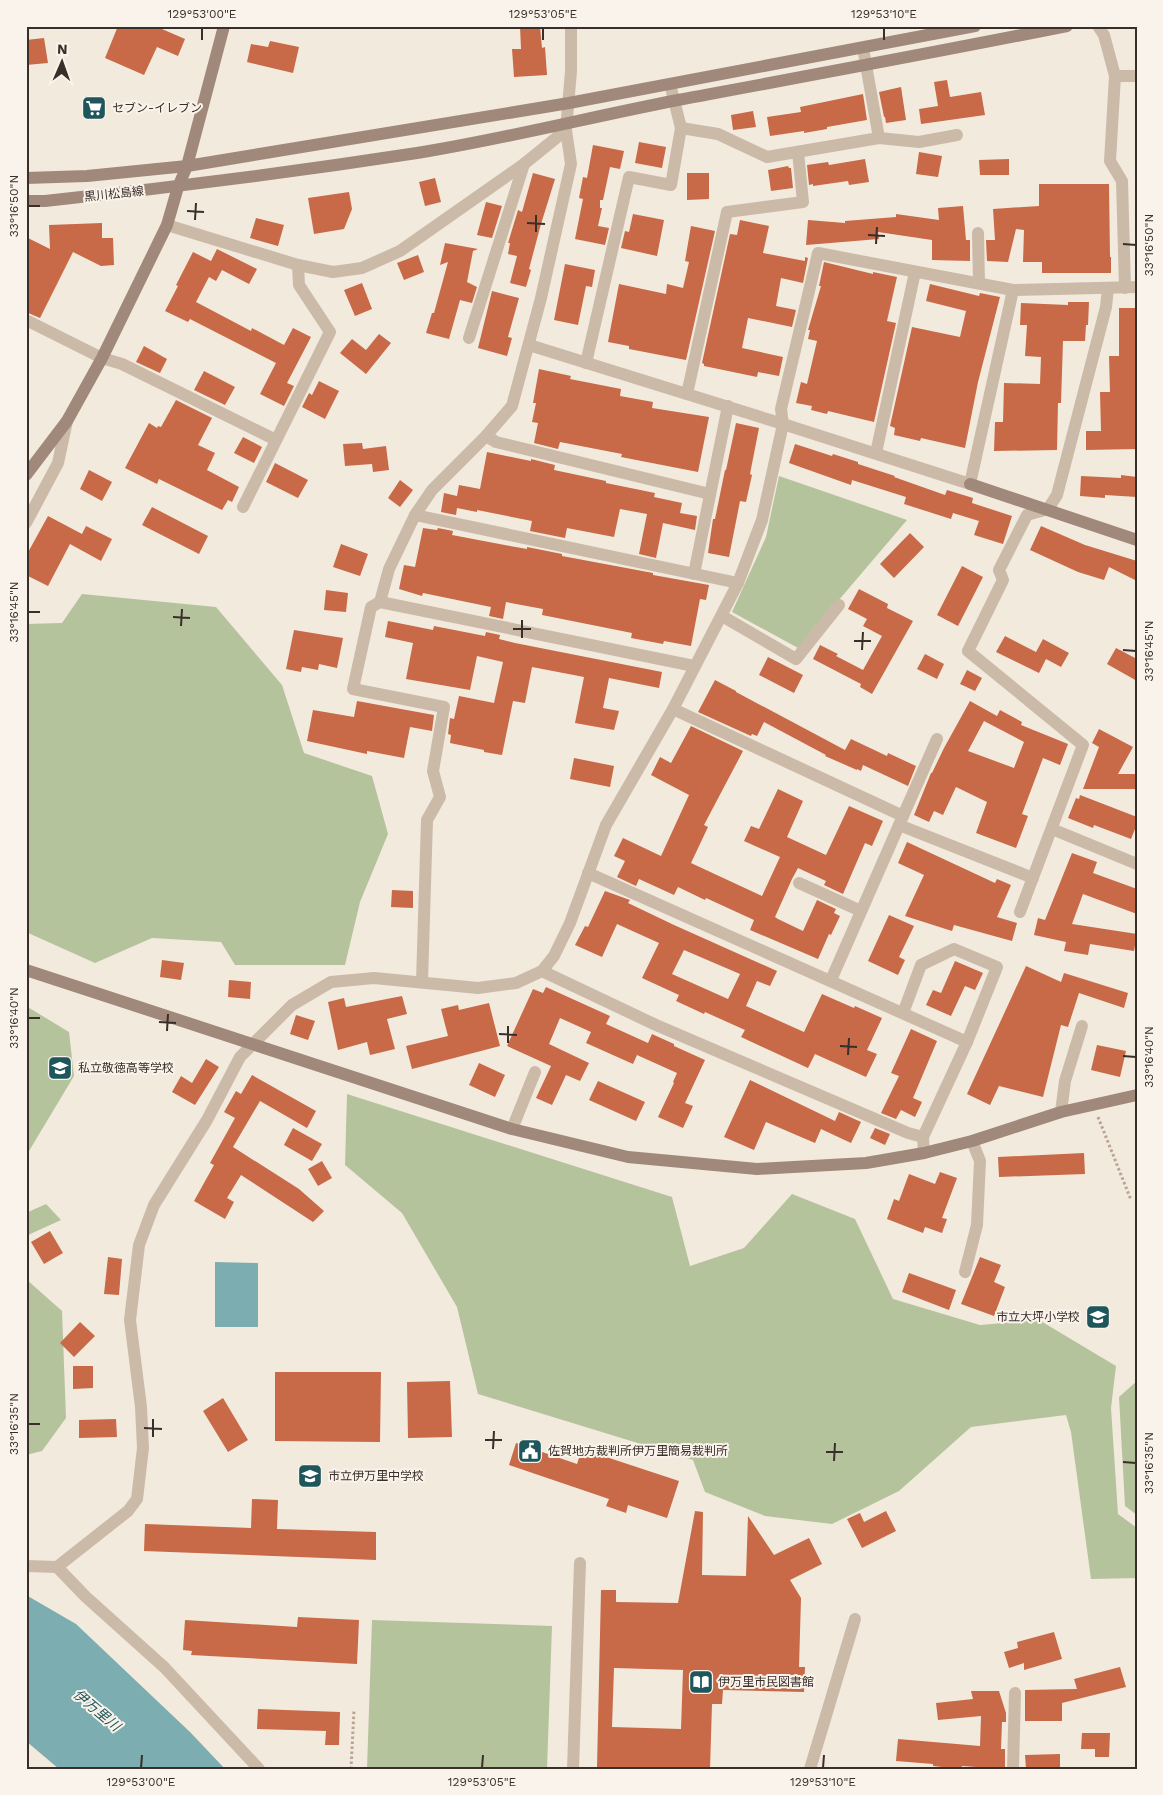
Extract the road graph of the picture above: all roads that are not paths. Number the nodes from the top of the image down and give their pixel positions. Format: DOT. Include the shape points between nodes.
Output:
graph roads {
  1 [pos="224,26"];
  2 [pos="571,26"];
  3 [pos="975,26"];
  4 [pos="1067,26"];
  5 [pos="1098,26"];
  6 [pos="1013,32"];
  7 [pos="863,48"];
  8 [pos="867,66"];
  9 [pos="1115,76"];
  10 [pos="1137,76"];
  11 [pos="670,84"];
  12 [pos="675,101"];
  13 [pos="569,103"];
  14 [pos="566,127"];
  15 [pos="681,128"];
  16 [pos="957,135"];
  17 [pos="879,138"];
  18 [pos="798,152"];
  19 [pos="524,164"];
  20 [pos="187,166"];
  21 [pos="26,178"];
  22 [pos="178,187"];
  23 [pos="26,201"];
  24 [pos="166,225"];
  25 [pos="978,233"];
  26 [pos="298,265"];
  27 [pos="916,272"];
  28 [pos="979,283"];
  29 [pos="1108,288"];
  30 [pos="1131,288"];
  31 [pos="1013,290"];
  32 [pos="26,320"];
  33 [pos="469,338"];
  34 [pos="529,346"];
  35 [pos="102,358"];
  36 [pos="586,363"];
  37 [pos="687,394"];
  38 [pos="728,406"];
  39 [pos="67,421"];
  40 [pos="784,424"];
  41 [pos="486,436"];
  42 [pos="276,440"];
  43 [pos="876,454"];
  44 [pos="26,475"];
  45 [pos="970,484"];
  46 [pos="710,494"];
  47 [pos="243,507"];
  48 [pos="1048,509"];
  49 [pos="415,515"];
  50 [pos="26,523"];
  51 [pos="1137,540"];
  52 [pos="694,574"];
  53 [pos="738,583"];
  54 [pos="380,602"];
  55 [pos="839,605"];
  56 [pos="722,616"];
  57 [pos="694,666"];
  58 [pos="673,709"];
  59 [pos="937,738"];
  60 [pos="901,821"];
  61 [pos="1052,829"];
  62 [pos="1137,864"];
  63 [pos="588,872"];
  64 [pos="1033,878"];
  65 [pos="799,883"];
  66 [pos="862,911"];
  67 [pos="1020,912"];
  68 [pos="26,970"];
  69 [pos="542,971"];
  70 [pos="831,980"];
  71 [pos="422,982"];
  72 [pos="903,1013"];
  73 [pos="1082,1026"];
  74 [pos="967,1042"];
  75 [pos="251,1044"];
  76 [pos="535,1072"];
  77 [pos="1137,1095"];
  78 [pos="1061,1112"];
  79 [pos="512,1129"];
  80 [pos="923,1137"];
  81 [pos="972,1141"];
  82 [pos="924,1153"];
  83 [pos="964,1272"];
  84 [pos="580,1563"];
  85 [pos="27,1566"];
  86 [pos="57,1567"];
  87 [pos="855,1619"];
  88 [pos="1015,1693"];
  89 [pos="259,1769"];
  90 [pos="573,1769"];
  91 [pos="810,1769"];
  92 [pos="1013,1769"];
  1 -- 20 [label="street"];
  2 -- 13 [label="street"];
  3 -- 7 [label="street, 黒川松島線"];
  4 -- 6 [label="street, 黒川松島線"];
  5 -- 9 [label="street" via="1104,35"];
  6 -- 8 [label="street, 黒川松島線"];
  7 -- 8 [label="street"];
  7 -- 11 [label="street, 黒川松島線"];
  8 -- 12 [label="street, 黒川松島線"];
  8 -- 17 [label="street"];
  9 -- 10 [label="street"];
  9 -- 30 [label="street" via="1110,160 1122,181"];
  11 -- 12 [label="street"];
  11 -- 13 [label="street, 黒川松島線"];
  12 -- 14 [label="street, 黒川松島線"];
  12 -- 15 [label="street"];
  13 -- 14 [label="street"];
  13 -- 20 [label="street, 黒川松島線"];
  14 -- 19 [label="street"];
  14 -- 22 [label="street, 黒川松島線"];
  14 -- 34 [label="street" via="571,164"];
  15 -- 18 [label="street" via="718,134 767,157"];
  15 -- 36 [label="street" via="671,185 629,177"];
  16 -- 17 [label="street" via="920,142"];
  17 -- 18 [label="street"];
  18 -- 37 [label="street" via="804,202 727,212"];
  19 -- 26 [label="street" via="400,251 362,268 333,272"];
  19 -- 33 [label="street"];
  20 -- 21 [label="street, 黒川松島線"];
  20 -- 22 [label="street"];
  22 -- 23 [label="street, 黒川松島線"];
  22 -- 24 [label="street"];
  24 -- 26 [label="street"];
  24 -- 35 [label="street"];
  25 -- 28 [label="street"];
  26 -- 42 [label="street" via="299,284 330,332"];
  27 -- 28 [label="street"];
  27 -- 40 [label="street" via="818,253 781,409"];
  27 -- 43 [label="street"];
  28 -- 31 [label="street"];
  29 -- 30 [label="street"];
  29 -- 31 [label="street"];
  29 -- 48 [label="street" via="1106,307 1057,495"];
  31 -- 45 [label="street"];
  32 -- 35 [label="street"];
  34 -- 36 [label="street"];
  34 -- 41 [label="street" via="512,406"];
  35 -- 39 [label="street"];
  35 -- 42 [label="street" via="122,364"];
  36 -- 37 [label="street"];
  37 -- 38 [label="street"];
  38 -- 40 [label="street"];
  38 -- 46 [label="street"];
  39 -- 44 [label="street"];
  39 -- 50 [label="street" via="58,464"];
  40 -- 43 [label="street"];
  40 -- 53 [label="street" via="762,520"];
  41 -- 46 [label="street" via="496,442"];
  41 -- 49 [label="street" via="432,490"];
  42 -- 47 [label="street"];
  43 -- 45 [label="street"];
  45 -- 48 [label="street"];
  46 -- 52 [label="street"];
  48 -- 51 [label="street"];
  48 -- 61 [label="street" via="1027,515 999,570 1003,580 968,651 1083,745"];
  49 -- 52 [label="street"];
  49 -- 54 [label="street" via="389,569"];
  52 -- 53 [label="street"];
  53 -- 56 [label="street"];
  54 -- 57 [label="street"];
  54 -- 71 [label="street" via="372,606 353,690 444,707 433,771 440,797 427,820"];
  55 -- 56 [label="street" via="796,659"];
  56 -- 57 [label="street"];
  57 -- 58 [label="street"];
  58 -- 60 [label="street"];
  58 -- 63 [label="street" via="606,825"];
  59 -- 60 [label="street"];
  60 -- 64 [label="street"];
  60 -- 66 [label="street"];
  61 -- 62 [label="street"];
  61 -- 64 [label="street"];
  63 -- 69 [label="street" via="570,923 554,956"];
  63 -- 70 [label="street"];
  64 -- 67 [label="street"];
  65 -- 66 [label="street"];
  66 -- 70 [label="street"];
  68 -- 75 [label="street"];
  69 -- 71 [label="street" via="516,983 478,988"];
  69 -- 80 [label="street" via="701,1045"];
  70 -- 72 [label="street"];
  71 -- 75 [label="street" via="374,978 331,982 292,1005"];
  72 -- 74 [label="street"];
  72 -- 74 [label="street" via="921,965 954,949 997,968"];
  73 -- 78 [label="street" via="1065,1081"];
  74 -- 80 [label="street"];
  75 -- 79 [label="street"];
  75 -- 86 [label="street" via="240,1057 207,1120 154,1205 139,1245 130,1320 143,1448 137,1499 128,1512"];
  76 -- 79 [label="street"];
  77 -- 78 [label="street"];
  78 -- 81 [label="street"];
  79 -- 82 [label="street" via="628,1157 758,1169 866,1163"];
  80 -- 82 [label="street"];
  81 -- 82 [label="street"];
  81 -- 83 [label="street" via="980,1161 977,1225"];
  84 -- 90 [label="street"];
  85 -- 86 [label="street"];
  86 -- 89 [label="street" via="164,1667"];
  87 -- 91 [label="street"];
  88 -- 92 [label="street"];
}
